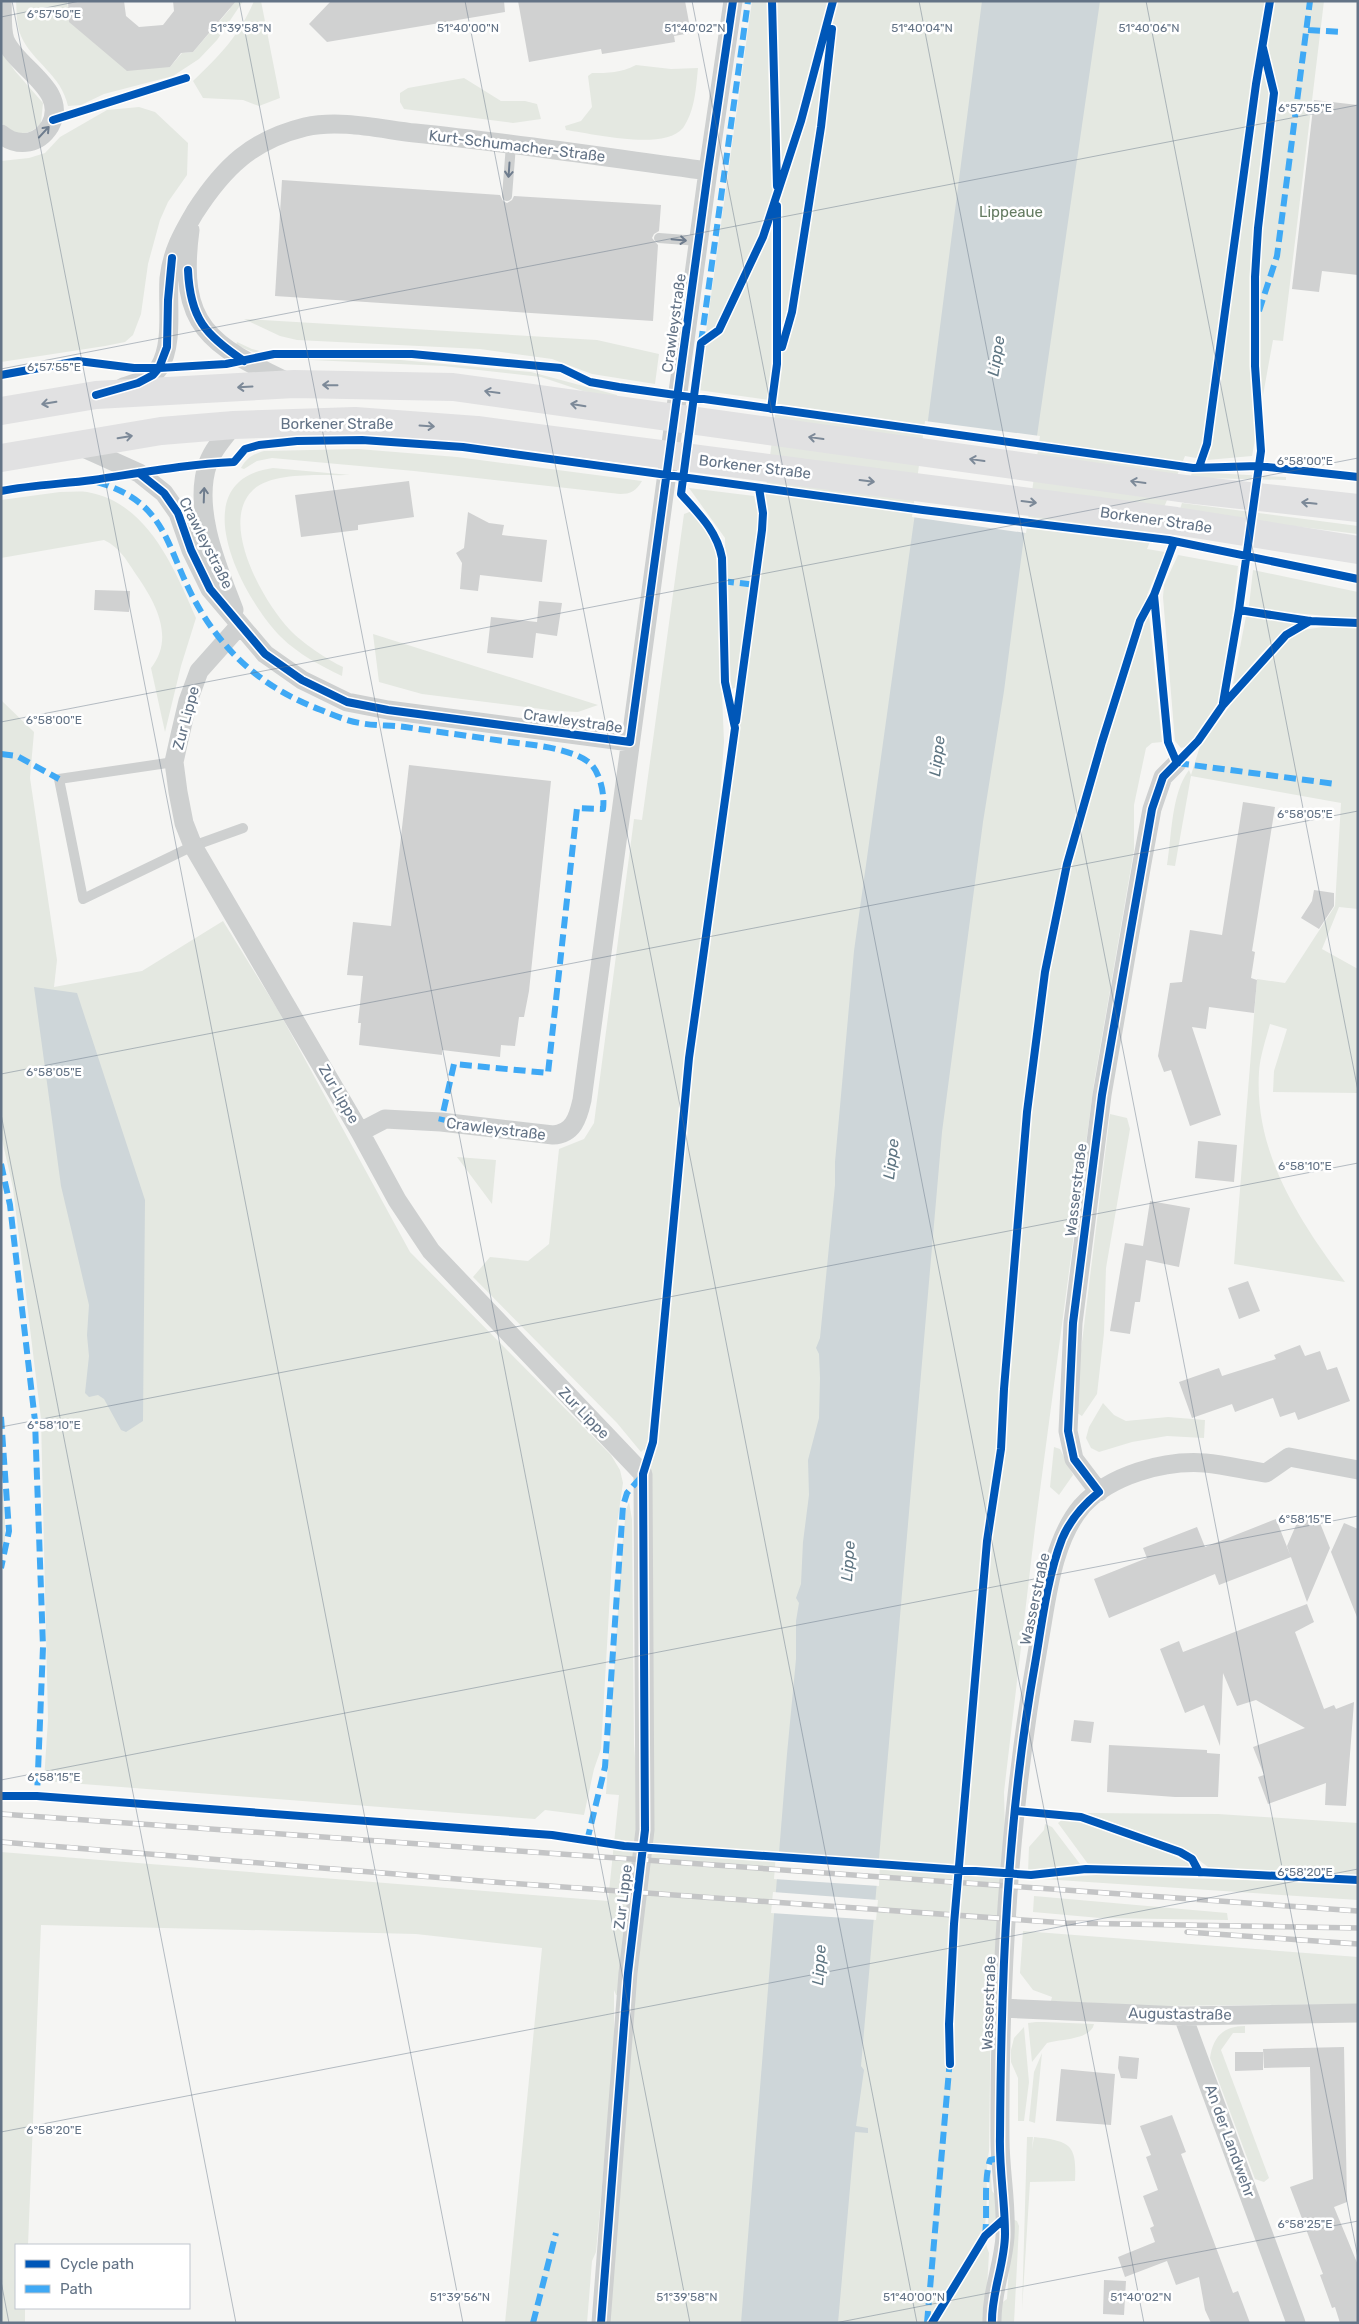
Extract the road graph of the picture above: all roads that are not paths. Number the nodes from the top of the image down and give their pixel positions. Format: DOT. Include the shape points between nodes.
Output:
graph roads {
  1 [pos="2,1"];
  2 [pos="733,1"];
  3 [pos="1,134"];
  4 [pos="511,144"];
  5 [pos="708,171"];
  6 [pos="507,196"];
  7 [pos="191,219"];
  8 [pos="658,238"];
  9 [pos="699,242"];
  10 [pos="294,384"];
  11 [pos="96,395"];
  12 [pos="1,411"];
  13 [pos="234,424"];
  14 [pos="77,445"];
  15 [pos="1,458"];
  16 [pos="1358,508"];
  17 [pos="1358,550"];
  18 [pos="240,625"];
  19 [pos="630,742"];
  20 [pos="174,762"];
  21 [pos="1177,763"];
  22 [pos="242,828"];
  23 [pos="193,846"];
  24 [pos="360,1132"];
  25 [pos="1358,1470"];
  26 [pos="1099,1492"];
  27 [pos="1002,2008"];
  28 [pos="1358,2013"];
  29 [pos="1184,2016"];
  30 [pos="601,2323"];
  31 [pos="992,2323"];
  32 [pos="1296,2323"];
  3 -- 1 [label="street, one-way" via="8,140 30,142 44,135 53,120 54,110 48,90 5,40"];
  2 -- 5 [label="street"];
  4 -- 5 [label="street, Kurt-Schumacher-Straße"];
  4 -- 6 [label="lane, one-way"];
  4 -- 7 [label="street, Kurt-Schumacher-Straße" via="342,125 307,127 261,143 244,154 229,167"];
  5 -- 9 [label="street, Crawleystraße"];
  7 -- 10 [label="street, Kurt-Schumacher-Straße" via="187,255 189,290 203,326 216,343 244,361"];
  7 -- 11 [label="street, Kurt-Schumacher-Straße" via="172,258 167,347 159,368 138,383"];
  8 -- 9 [label="lane, one-way"];
  9 -- 19 [label="street, Crawleystraße"];
  10 -- 11 [label="main road, one-way"];
  16 -- 10 [label="main road, one-way" via="1186,488 453,386"];
  11 -- 12 [label="main road, one-way"];
  14 -- 13 [label="main road, Borkener Straße, one-way" via="161,431"];
  13 -- 17 [label="main road, Borkener Straße, one-way" via="355,421 477,430 1176,521"];
  18 -- 13 [label="street, Crawleystraße, one-way" via="210,543 204,511 208,463"];
  14 -- 15 [label="main road, Borkener Straße"];
  14 -- 18 [label="street, Crawleystraße" via="139,473 164,494 178,513 210,589"];
  18 -- 19 [label="street, Crawleystraße" via="265,654 302,680 347,702"];
  18 -- 20 [label="street, Zur Lippe" via="199,671 188,701"];
  19 -- 24 [label="street, Crawleystraße" via="582,1100 571,1129 562,1135 552,1135 385,1119"];
  20 -- 23 [label="street, Zur Lippe" via="184,823"];
  20 -- 23 [label="lane" via="59,779 83,899"];
  21 -- 26 [label="street, Wasserstraße" via="1164,777 1152,809 1102,1095 1073,1323 1068,1431 1074,1459"];
  22 -- 23 [label="lane"];
  23 -- 24 [label="street, Zur Lippe"];
  24 -- 30 [label="street, Zur Lippe" via="397,1200 431,1252 643,1474 645,1830 628,1973"];
  25 -- 26 [label="street" via="1289,1457 1266,1473 1203,1463 1175,1465 1146,1470 1114,1482"];
  26 -- 27 [label="street, Wasserstraße" via="1083,1505 1063,1538 1043,1620 1028,1702 1017,1795"];
  27 -- 29 [label="street, Augustastraße"];
  27 -- 31 [label="street, Wasserstraße" via="1000,2137 1005,2237 991,2309"];
  28 -- 29 [label="street, Augustastraße"];
  29 -- 32 [label="street, An der Landwehr"];
}
